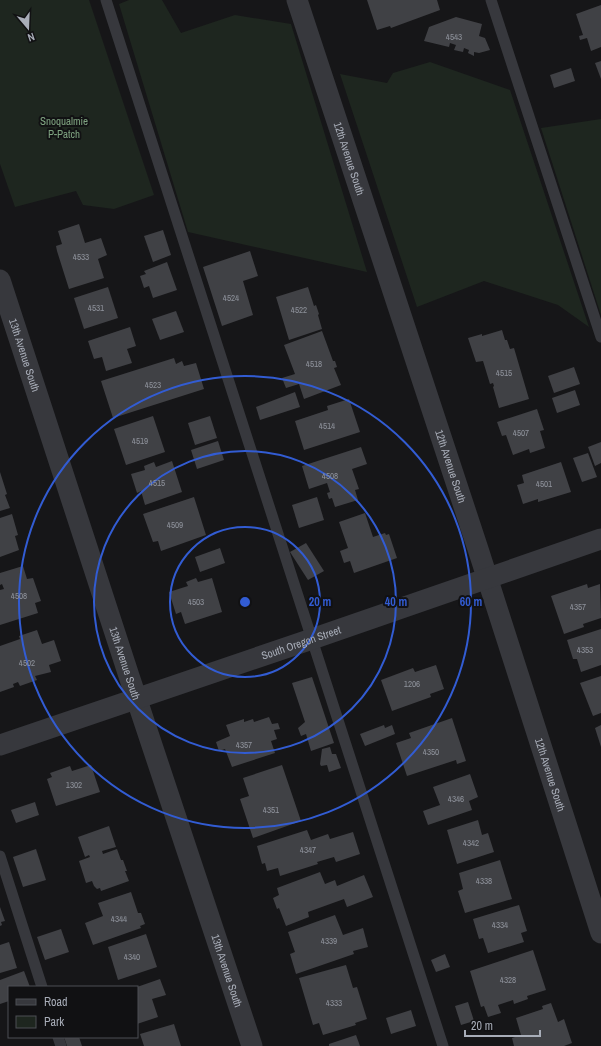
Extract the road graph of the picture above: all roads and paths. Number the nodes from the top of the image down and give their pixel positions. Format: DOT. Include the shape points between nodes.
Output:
graph roads {
  1 [pos="106,0"];
  2 [pos="297,0"];
  3 [pos="491,0"];
  4 [pos="0,280"];
  5 [pos="601,337"];
  6 [pos="601,539"];
  7 [pos="488,578"];
  8 [pos="312,640"];
  9 [pos="136,698"];
  10 [pos="0,745"];
  11 [pos="0,856"];
  12 [pos="601,933"];
  13 [pos="42,986"];
  14 [pos="252,1046"];
  15 [pos="443,1046"];
  1 -- 8 [label="lane"];
  2 -- 7 [label="street, 12th Avenue South"];
  3 -- 5 [label="lane"];
  4 -- 9 [label="street, 13th Avenue South"];
  6 -- 7 [label="street, South Oregon Street"];
  7 -- 8 [label="street, South Oregon Street"];
  7 -- 12 [label="street, 12th Avenue South"];
  8 -- 9 [label="street, South Oregon Street"];
  8 -- 15 [label="lane"];
  9 -- 10 [label="street, South Oregon Street"];
  9 -- 14 [label="street, 13th Avenue South"];
  11 -- 13 [label="lane"];
}
